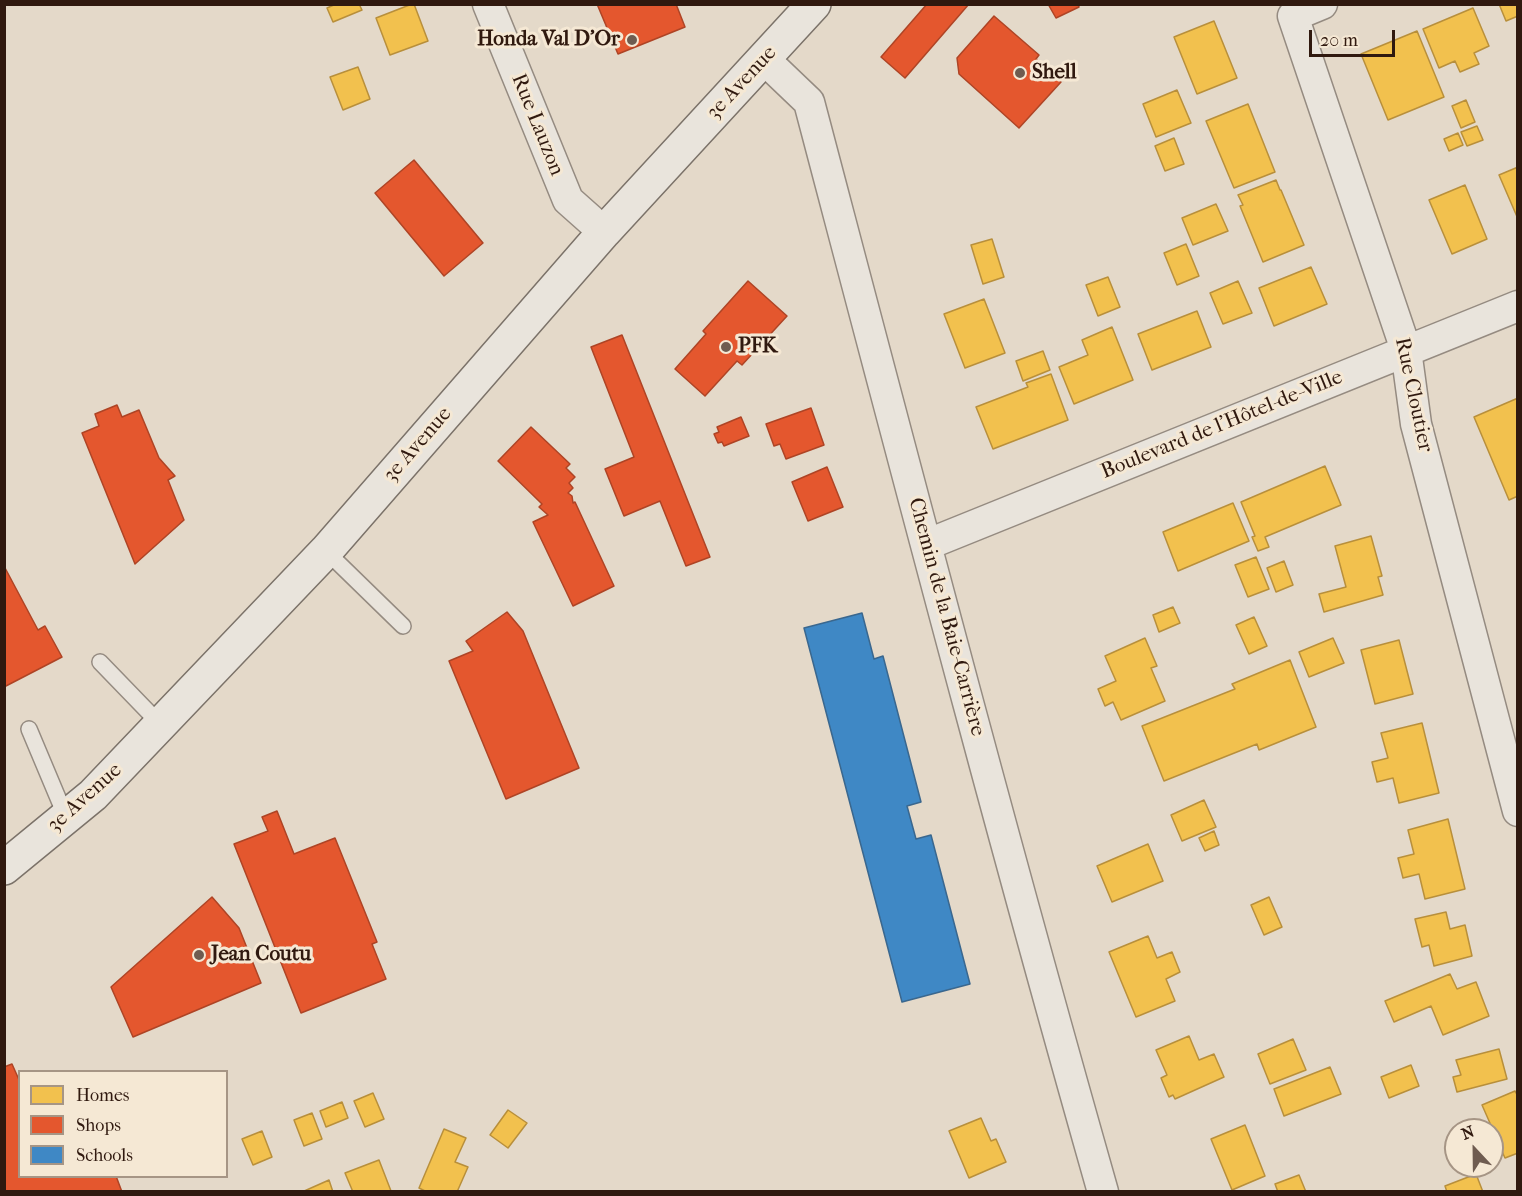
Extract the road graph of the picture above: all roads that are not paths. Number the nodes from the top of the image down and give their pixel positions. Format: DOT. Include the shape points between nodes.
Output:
graph roads {
  1 [pos="488,4"];
  2 [pos="814,4"];
  3 [pos="1322,4"];
  4 [pos="764,59"];
  5 [pos="604,232"];
  6 [pos="1518,306"];
  7 [pos="1406,350"];
  8 [pos="926,545"];
  9 [pos="326,551"];
  10 [pos="403,626"];
  11 [pos="100,662"];
  12 [pos="160,724"];
  13 [pos="29,729"];
  14 [pos="1518,811"];
  15 [pos="66,817"];
  16 [pos="4,868"];
  17 [pos="1103,1191"];
  1 -- 5 [label="street, Rue Lauzon" via="568,200"];
  2 -- 4 [label="main road, 3e Avenue"];
  3 -- 7 [label="street, Rue Cloutier" via="1293,16"];
  4 -- 5 [label="main road, 3e Avenue"];
  4 -- 8 [label="street, Chemin de la Baie-Carrière" via="809,102"];
  5 -- 9 [label="main road, 3e Avenue"];
  6 -- 7 [label="street, Boulevard de l'Hôtel-de-Ville"];
  7 -- 8 [label="street, Boulevard de l'Hôtel-de-Ville"];
  7 -- 14 [label="street, Rue Cloutier" via="1416,424"];
  8 -- 17 [label="street, Chemin de la Baie-Carrière"];
  9 -- 10 [label="lane"];
  9 -- 12 [label="main road, 3e Avenue"];
  11 -- 12 [label="lane"];
  12 -- 15 [label="main road, 3e Avenue" via="93,795"];
  13 -- 15 [label="lane"];
  15 -- 16 [label="main road, 3e Avenue"];
}
